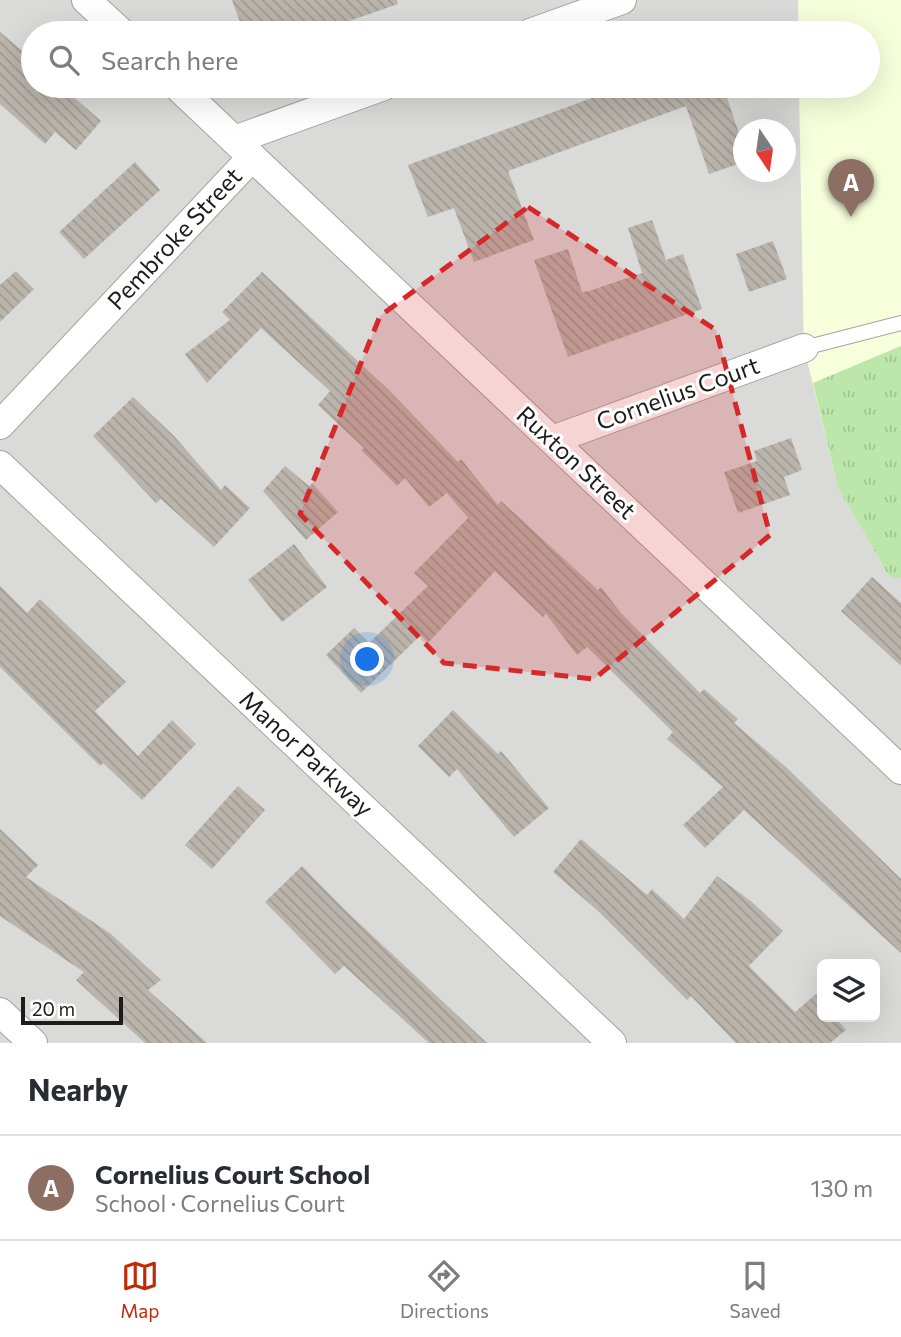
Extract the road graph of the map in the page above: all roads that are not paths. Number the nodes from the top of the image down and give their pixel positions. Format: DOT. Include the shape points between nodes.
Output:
graph roads {
  1 [pos="86,0"];
  2 [pos="622,0"];
  3 [pos="109,21"];
  4 [pos="563,21"];
  5 [pos="190,98"];
  6 [pos="357,98"];
  7 [pos="243,148"];
  8 [pos="901,323"];
  9 [pos="804,348"];
  10 [pos="0,425"];
  11 [pos="552,440"];
  12 [pos="0,465"];
  13 [pos="901,770"];
  14 [pos="0,1012"];
  15 [pos="33,1043"];
  16 [pos="612,1043"];
  1 -- 3 [label="street"];
  2 -- 4 [label="street"];
  5 -- 7 [label="street, Ruxton Street"];
  6 -- 7 [label="street, Pembroke Street"];
  7 -- 10 [label="street, Pembroke Street"];
  7 -- 11 [label="street, Ruxton Street"];
  8 -- 9 [label="lane"];
  9 -- 11 [label="street, Cornelius Court"];
  11 -- 13 [label="street, Ruxton Street"];
  12 -- 16 [label="street, Manor Parkway"];
  14 -- 15 [label="street"];
}
